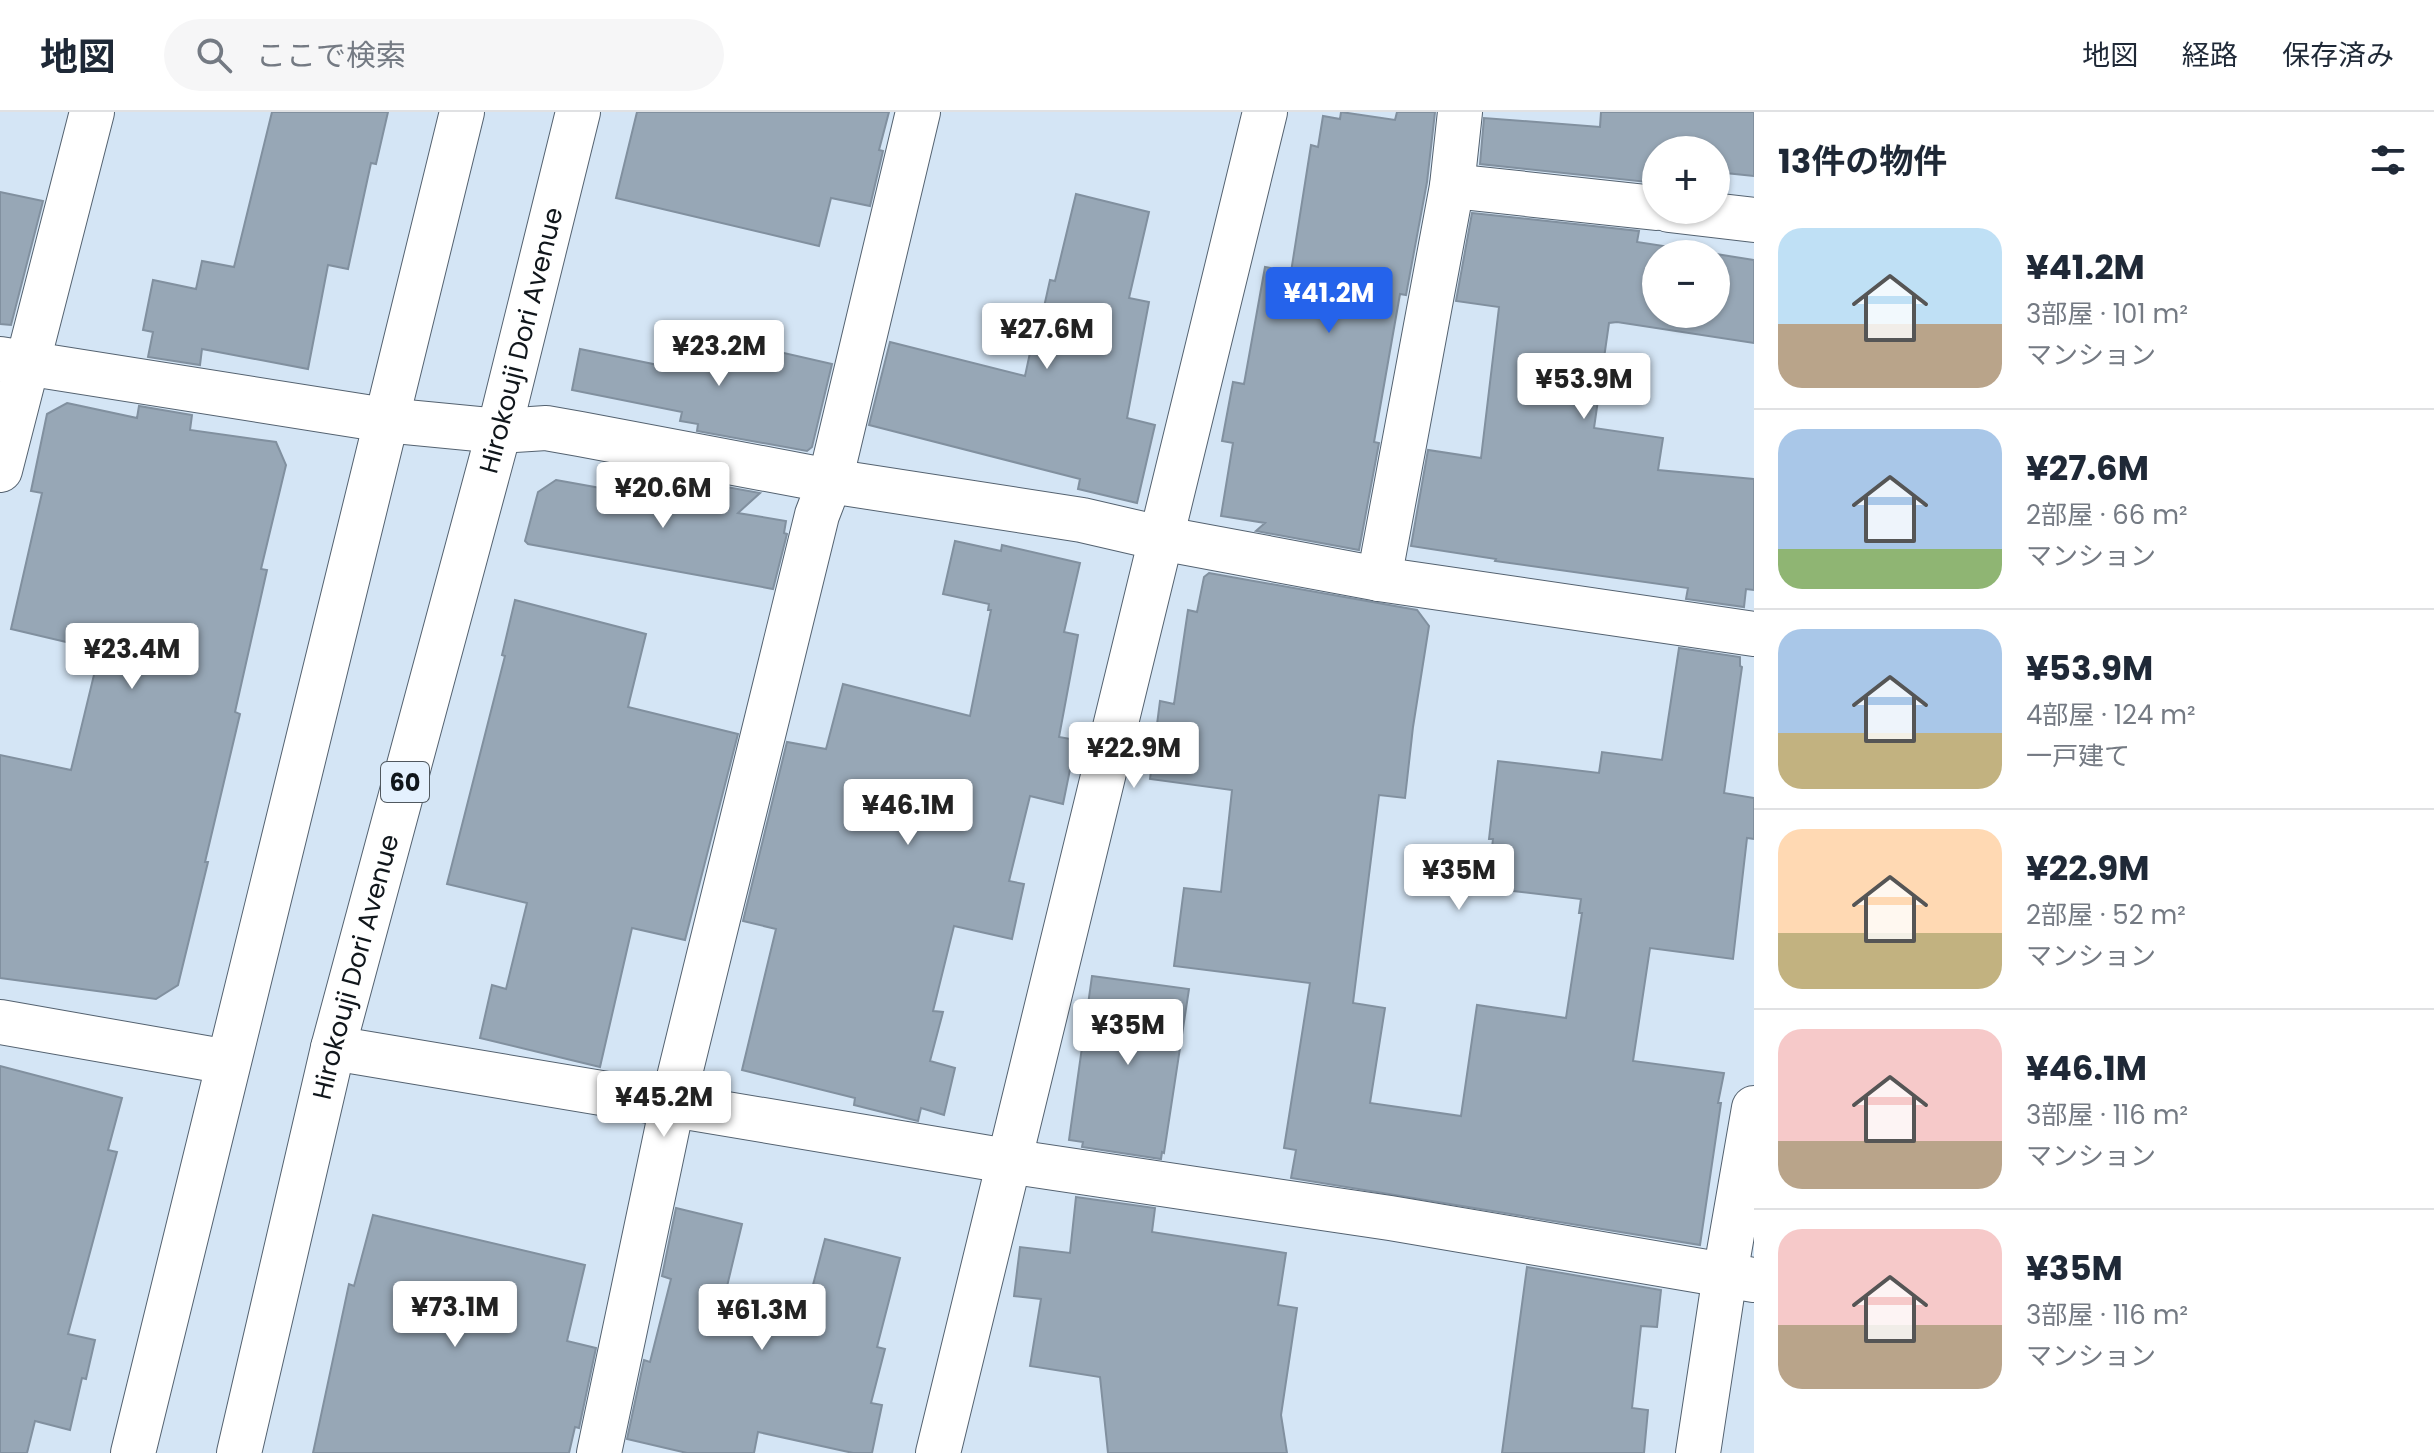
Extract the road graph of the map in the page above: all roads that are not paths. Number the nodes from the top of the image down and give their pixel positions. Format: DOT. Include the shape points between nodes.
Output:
graph roads {
  1 [pos="92,112"];
  2 [pos="462,112"];
  3 [pos="578,112"];
  4 [pos="918,112"];
  5 [pos="1265,112"];
  6 [pos="1460,112"];
  7 [pos="1452,186"];
  8 [pos="1642,206"];
  9 [pos="1730,217"];
  10 [pos="1754,220"];
  11 [pos="14,361"];
  12 [pos="385,420"];
  13 [pos="499,431"];
  14 [pos="0,470"];
  15 [pos="830,481"];
  16 [pos="1160,538"];
  17 [pos="1379,579"];
  18 [pos="1754,634"];
  19 [pos="0,1022"];
  20 [pos="333,1048"];
  21 [pos="228,1062"];
  22 [pos="672,1106"];
  23 [pos="1754,1108"];
  24 [pos="1007,1161"];
  25 [pos="1739,1277"];
  26 [pos="133,1453"];
  27 [pos="239,1453"];
  28 [pos="599,1453"];
  29 [pos="938,1453"];
  30 [pos="1698,1453"];
  1 -- 11 [label="street"];
  2 -- 12 [label="street"];
  3 -- 13 [label="street, Hirokouji Dori Avenue / 60"];
  4 -- 15 [label="street"];
  5 -- 16 [label="street"];
  6 -- 7 [label="street"];
  7 -- 8 [label="street"];
  7 -- 17 [label="street"];
  9 -- 10 [label="street"];
  11 -- 12 [label="street"];
  11 -- 14 [label="street"];
  12 -- 13 [label="street"];
  12 -- 21 [label="street"];
  13 -- 15 [label="street" via="546,428"];
  13 -- 20 [label="street, Hirokouji Dori Avenue / 60"];
  15 -- 16 [label="street" via="1082,520"];
  15 -- 22 [label="street" via="817,515"];
  16 -- 17 [label="street"];
  16 -- 24 [label="street"];
  17 -- 18 [label="street"];
  19 -- 21 [label="street"];
  20 -- 22 [label="street"];
  20 -- 27 [label="street, Hirokouji Dori Avenue / 60"];
  21 -- 26 [label="street"];
  22 -- 24 [label="street"];
  22 -- 28 [label="street"];
  23 -- 25 [label="street"];
  24 -- 25 [label="street"];
  24 -- 29 [label="street"];
  25 -- 30 [label="street"];
}
